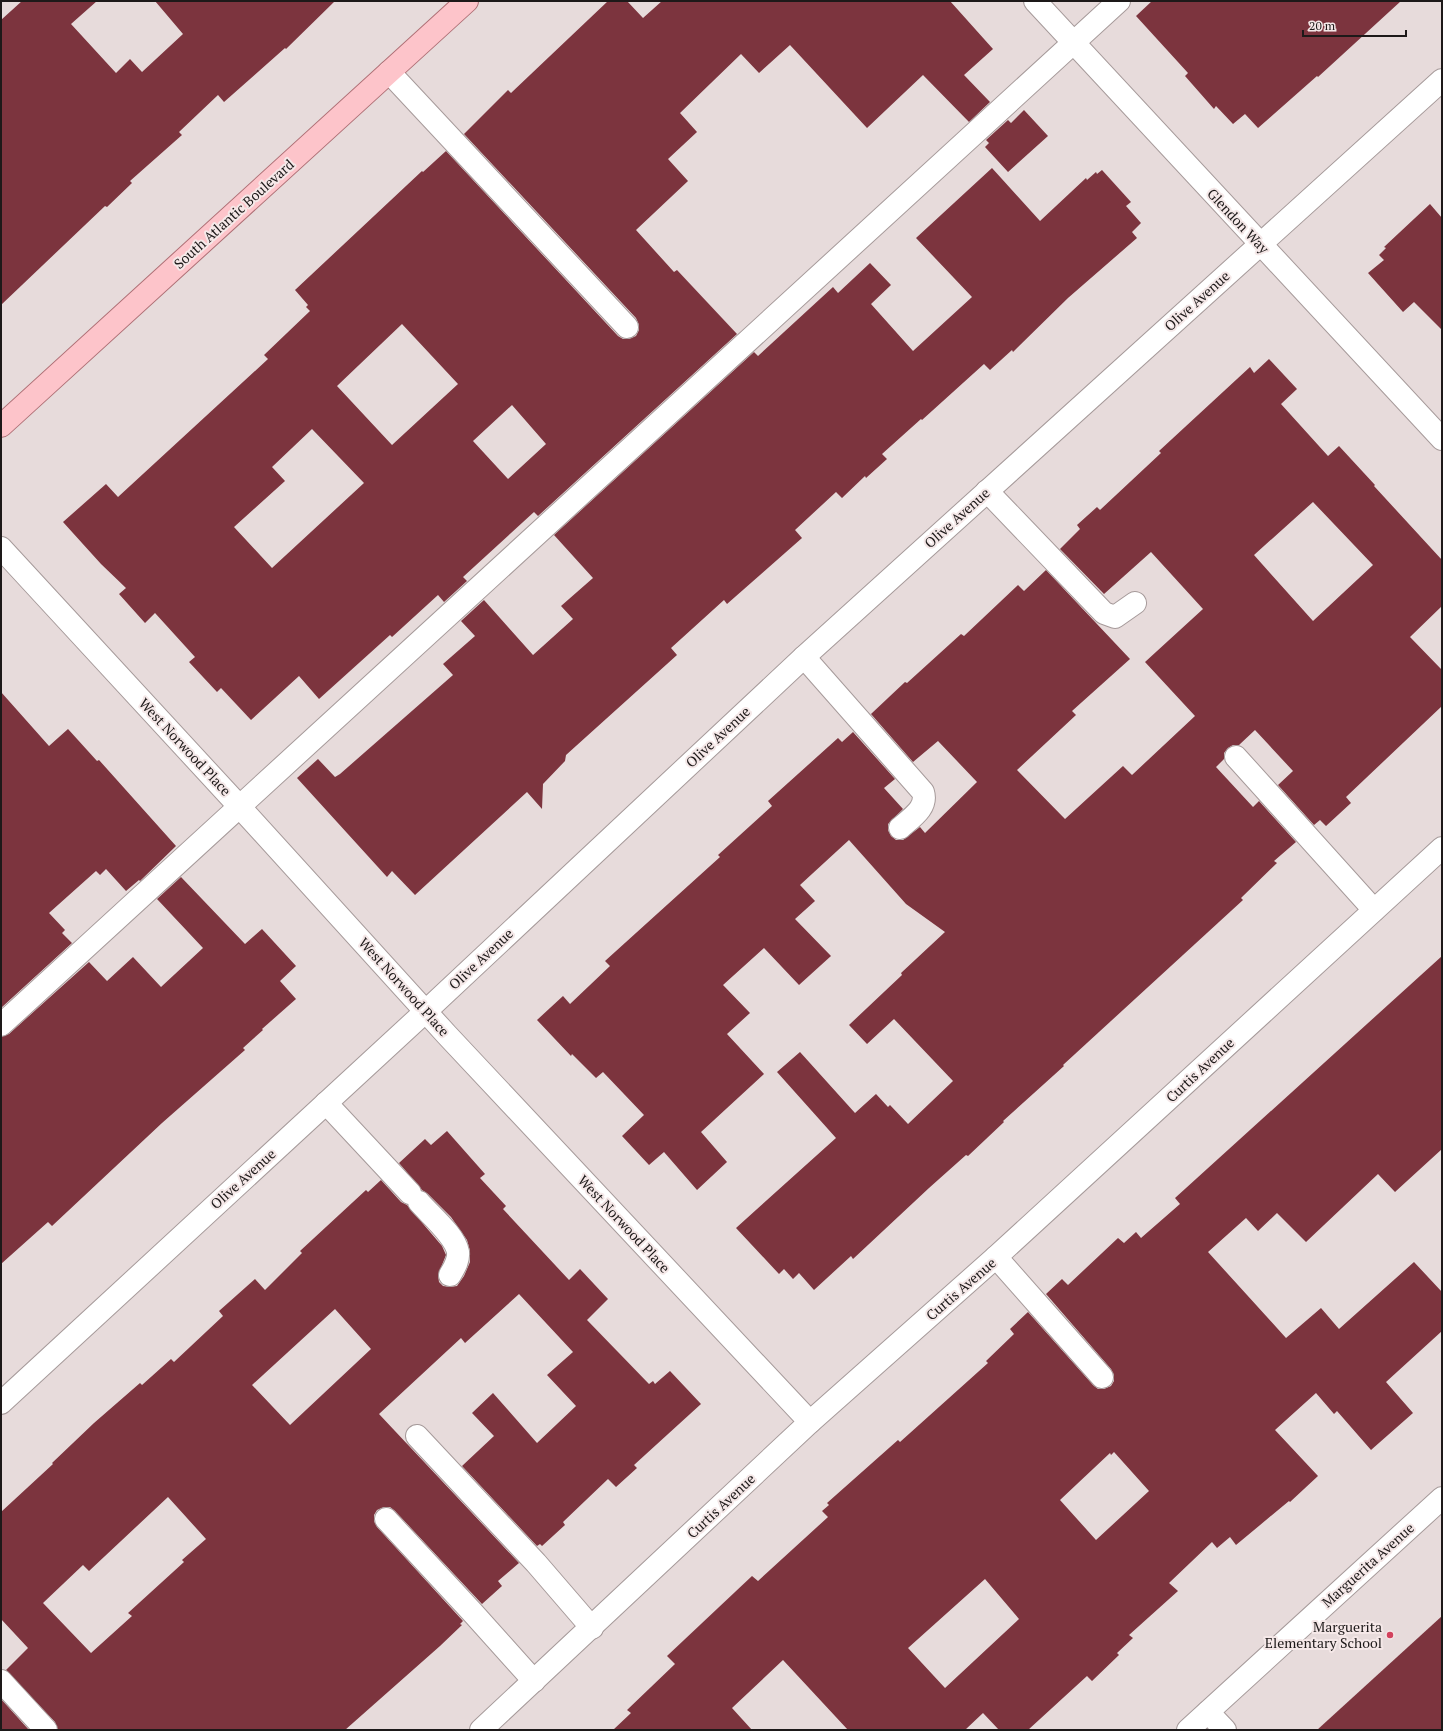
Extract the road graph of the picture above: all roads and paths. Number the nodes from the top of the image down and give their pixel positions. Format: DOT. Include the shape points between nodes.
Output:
graph roads {
  1 [pos="468,1"];
  2 [pos="1035,1"];
  3 [pos="1119,1"];
  4 [pos="1074,43"];
  5 [pos="390,72"];
  6 [pos="1442,80"];
  7 [pos="1259,244"];
  8 [pos="627,327"];
  9 [pos="1,426"];
  10 [pos="1442,439"];
  11 [pos="987,491"];
  12 [pos="1,548"];
  13 [pos="1135,603"];
  14 [pos="804,657"];
  15 [pos="1236,757"];
  16 [pos="239,806"];
  17 [pos="900,828"];
  18 [pos="1442,848"];
  19 [pos="1374,910"];
  20 [pos="426,1011"];
  21 [pos="1,1025"];
  22 [pos="326,1103"];
  23 [pos="996,1257"];
  24 [pos="450,1275"];
  25 [pos="1102,1377"];
  26 [pos="1,1402"];
  27 [pos="810,1422"];
  28 [pos="417,1436"];
  29 [pos="1442,1498"];
  30 [pos="386,1519"];
  31 [pos="592,1628"];
  32 [pos="1,1681"];
  33 [pos="534,1682"];
  34 [pos="1208,1712"];
  35 [pos="46,1730"];
  36 [pos="481,1730"];
  37 [pos="1188,1730"];
  38 [pos="1225,1730"];
  1 -- 5 [label="main road, South Atlantic Boulevard"];
  2 -- 4 [label="street, Glendon Way"];
  3 -- 4 [label="street"];
  4 -- 7 [label="street, Glendon Way"];
  4 -- 16 [label="street"];
  5 -- 8 [label="street"];
  5 -- 9 [label="main road, South Atlantic Boulevard"];
  6 -- 7 [label="street, Olive Avenue"];
  7 -- 10 [label="street, Glendon Way"];
  7 -- 11 [label="street, Olive Avenue"];
  11 -- 13 [label="street" via="1104,613 1115,617"];
  11 -- 14 [label="street, Olive Avenue"];
  12 -- 16 [label="street, West Norwood Place"];
  14 -- 17 [label="street" via="923,792 923,806"];
  14 -- 20 [label="street, Olive Avenue"];
  15 -- 19 [label="street"];
  16 -- 20 [label="street, West Norwood Place"];
  16 -- 21 [label="street"];
  18 -- 19 [label="street, Curtis Avenue"];
  19 -- 23 [label="street, Curtis Avenue"];
  20 -- 22 [label="street, Olive Avenue"];
  20 -- 27 [label="street, West Norwood Place"];
  22 -- 24 [label="street" via="455,1242 458,1253"];
  22 -- 26 [label="street, Olive Avenue"];
  23 -- 25 [label="street"];
  23 -- 27 [label="street, Curtis Avenue"];
  27 -- 31 [label="street, Curtis Avenue"];
  28 -- 31 [label="street"];
  29 -- 34 [label="street, Marguerita Avenue"];
  30 -- 33 [label="street"];
  31 -- 33 [label="street, Curtis Avenue"];
  32 -- 35 [label="street"];
  33 -- 36 [label="street, Curtis Avenue"];
  34 -- 37 [label="street, Marguerita Avenue"];
  34 -- 38 [label="street"];
}
